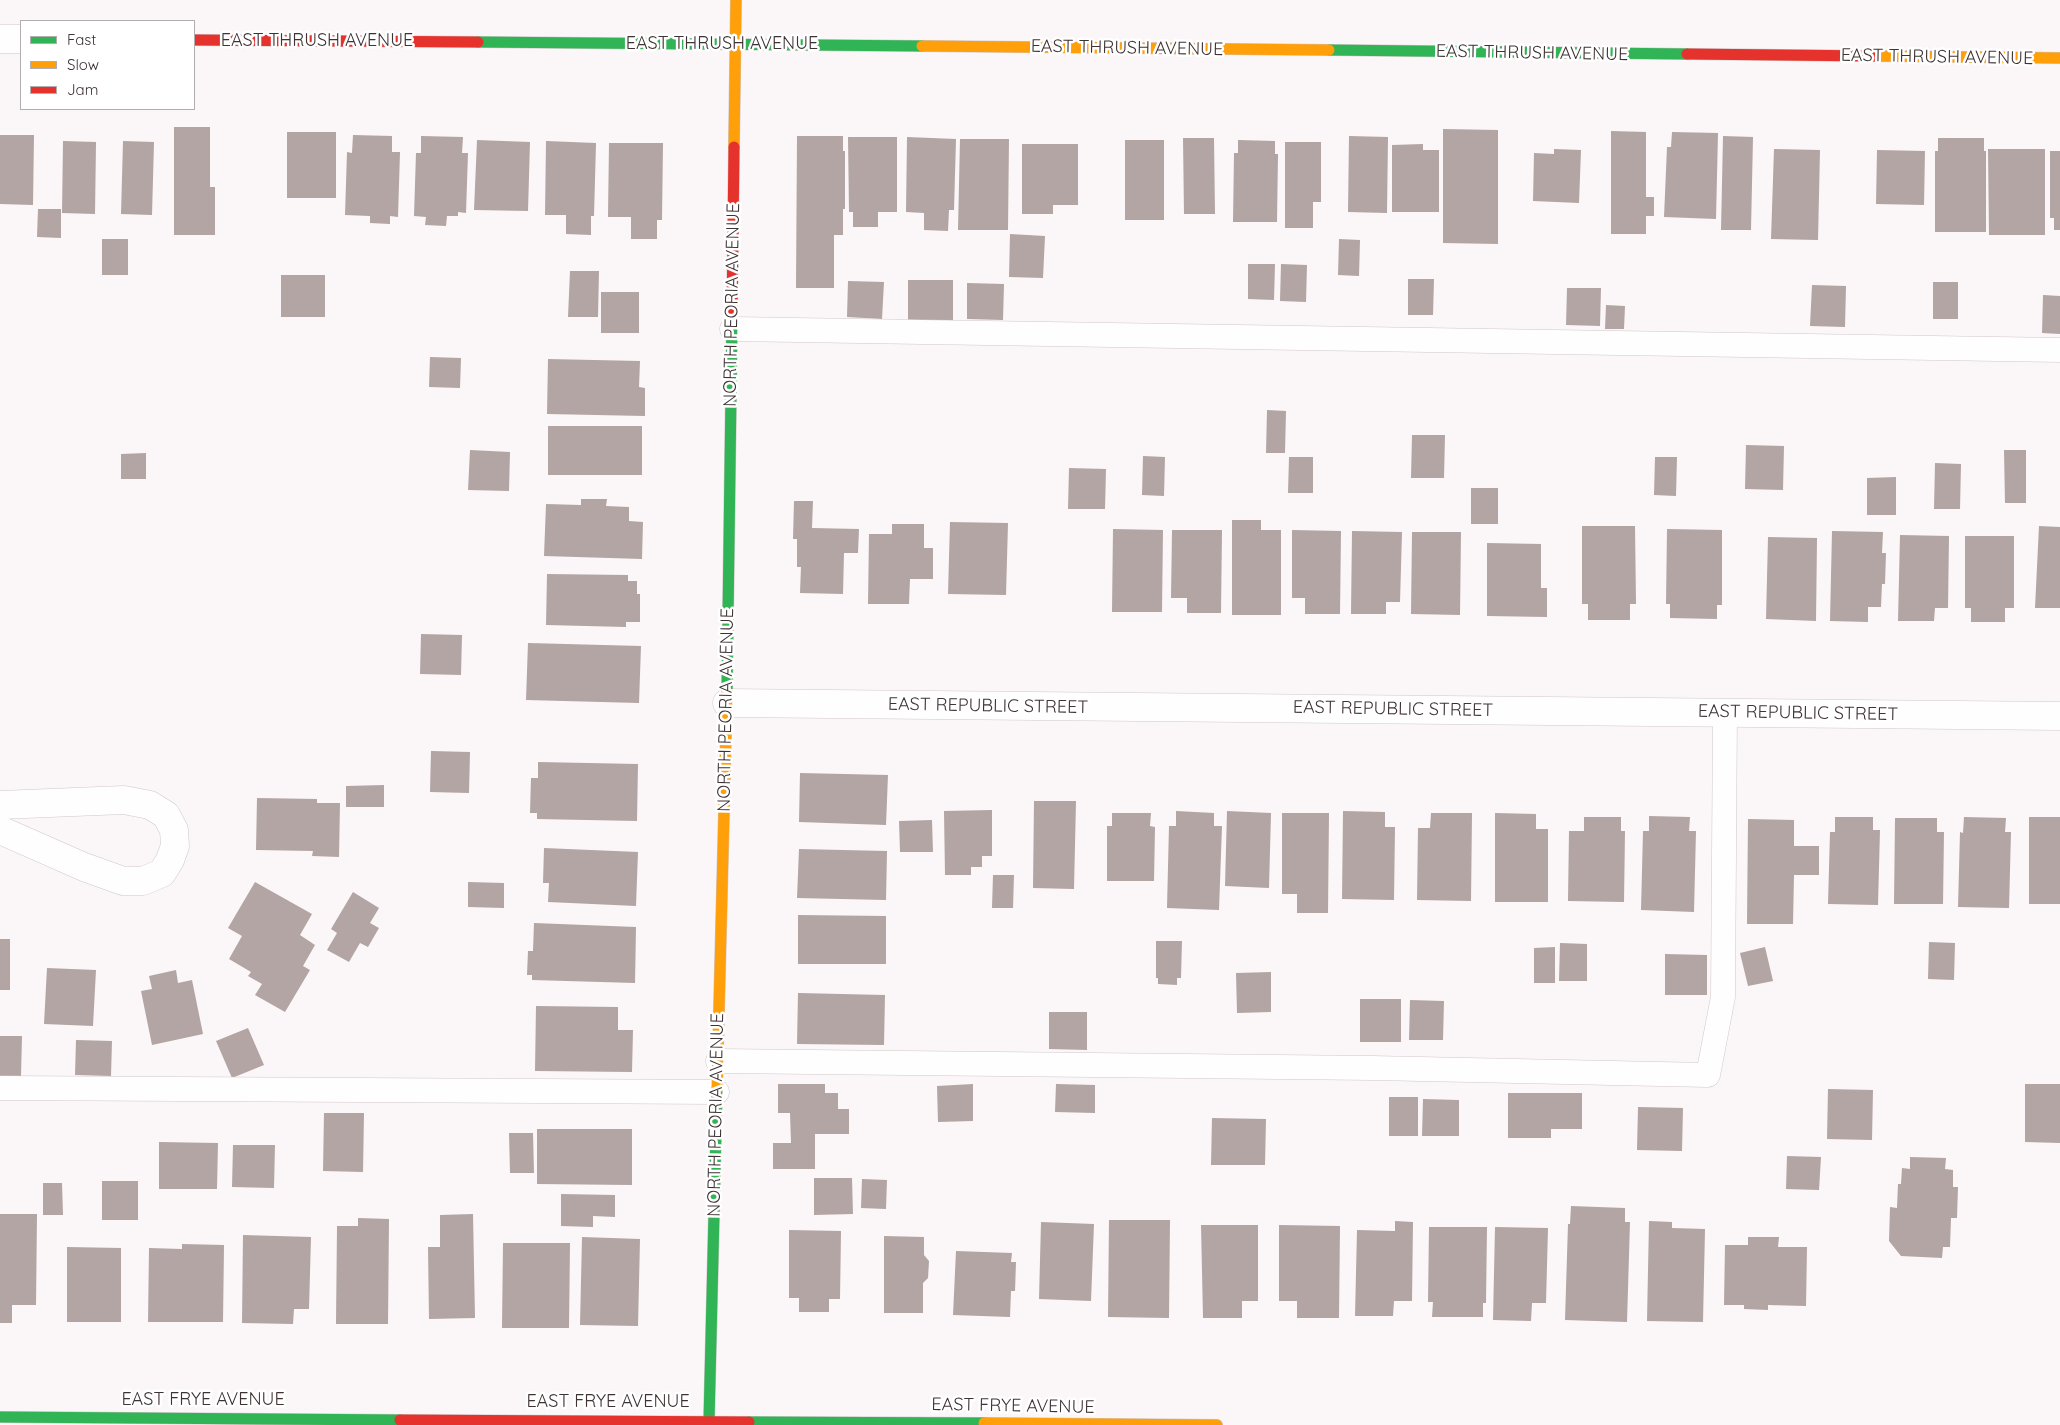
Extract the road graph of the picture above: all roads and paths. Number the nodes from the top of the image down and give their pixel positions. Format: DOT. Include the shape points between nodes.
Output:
graph roads {
  1 [pos="736,0"];
  2 [pos="0,39"];
  3 [pos="20,39"];
  4 [pos="195,40"];
  5 [pos="735,44"];
  6 [pos="2060,58"];
  7 [pos="732,329"];
  8 [pos="2060,350"];
  9 [pos="727,703"];
  10 [pos="1725,712"];
  11 [pos="2060,716"];
  12 [pos="0,805"];
  13 [pos="0,830"];
  14 [pos="718,1061"];
  15 [pos="0,1088"];
  16 [pos="717,1092"];
  17 [pos="0,1417"];
  18 [pos="709,1421"];
  19 [pos="304,1422"];
  20 [pos="640,1422"];
  21 [pos="976,1424"];
  22 [pos="1217,1425"];
  1 -- 5 [label="street, NORTH PEORIA AVENUE"];
  2 -- 3 [label="street"];
  4 -- 5 [label="street, EAST THRUSH AVENUE"];
  5 -- 6 [label="street, EAST THRUSH AVENUE"];
  5 -- 7 [label="street, NORTH PEORIA AVENUE"];
  7 -- 8 [label="lane"];
  7 -- 9 [label="street, NORTH PEORIA AVENUE"];
  9 -- 10 [label="street, EAST REPUBLIC STREET"];
  9 -- 14 [label="street, NORTH PEORIA AVENUE"];
  10 -- 11 [label="street, EAST REPUBLIC STREET"];
  10 -- 14 [label="lane" via="1723,997 1708,1075"];
  12 -- 13 [label="street" via="124,800 150,805 166,815 174,830 175,846 162,873 143,881 123,881"];
  14 -- 16 [label="street, NORTH PEORIA AVENUE"];
  15 -- 16 [label="lane"];
  16 -- 18 [label="street, NORTH PEORIA AVENUE"];
  17 -- 19 [label="street, EAST FRYE AVENUE"];
  18 -- 20 [label="street, EAST FRYE AVENUE"];
  18 -- 21 [label="street, EAST FRYE AVENUE"];
  19 -- 20 [label="street, EAST FRYE AVENUE"];
  21 -- 22 [label="street, EAST FRYE AVENUE"];
}
